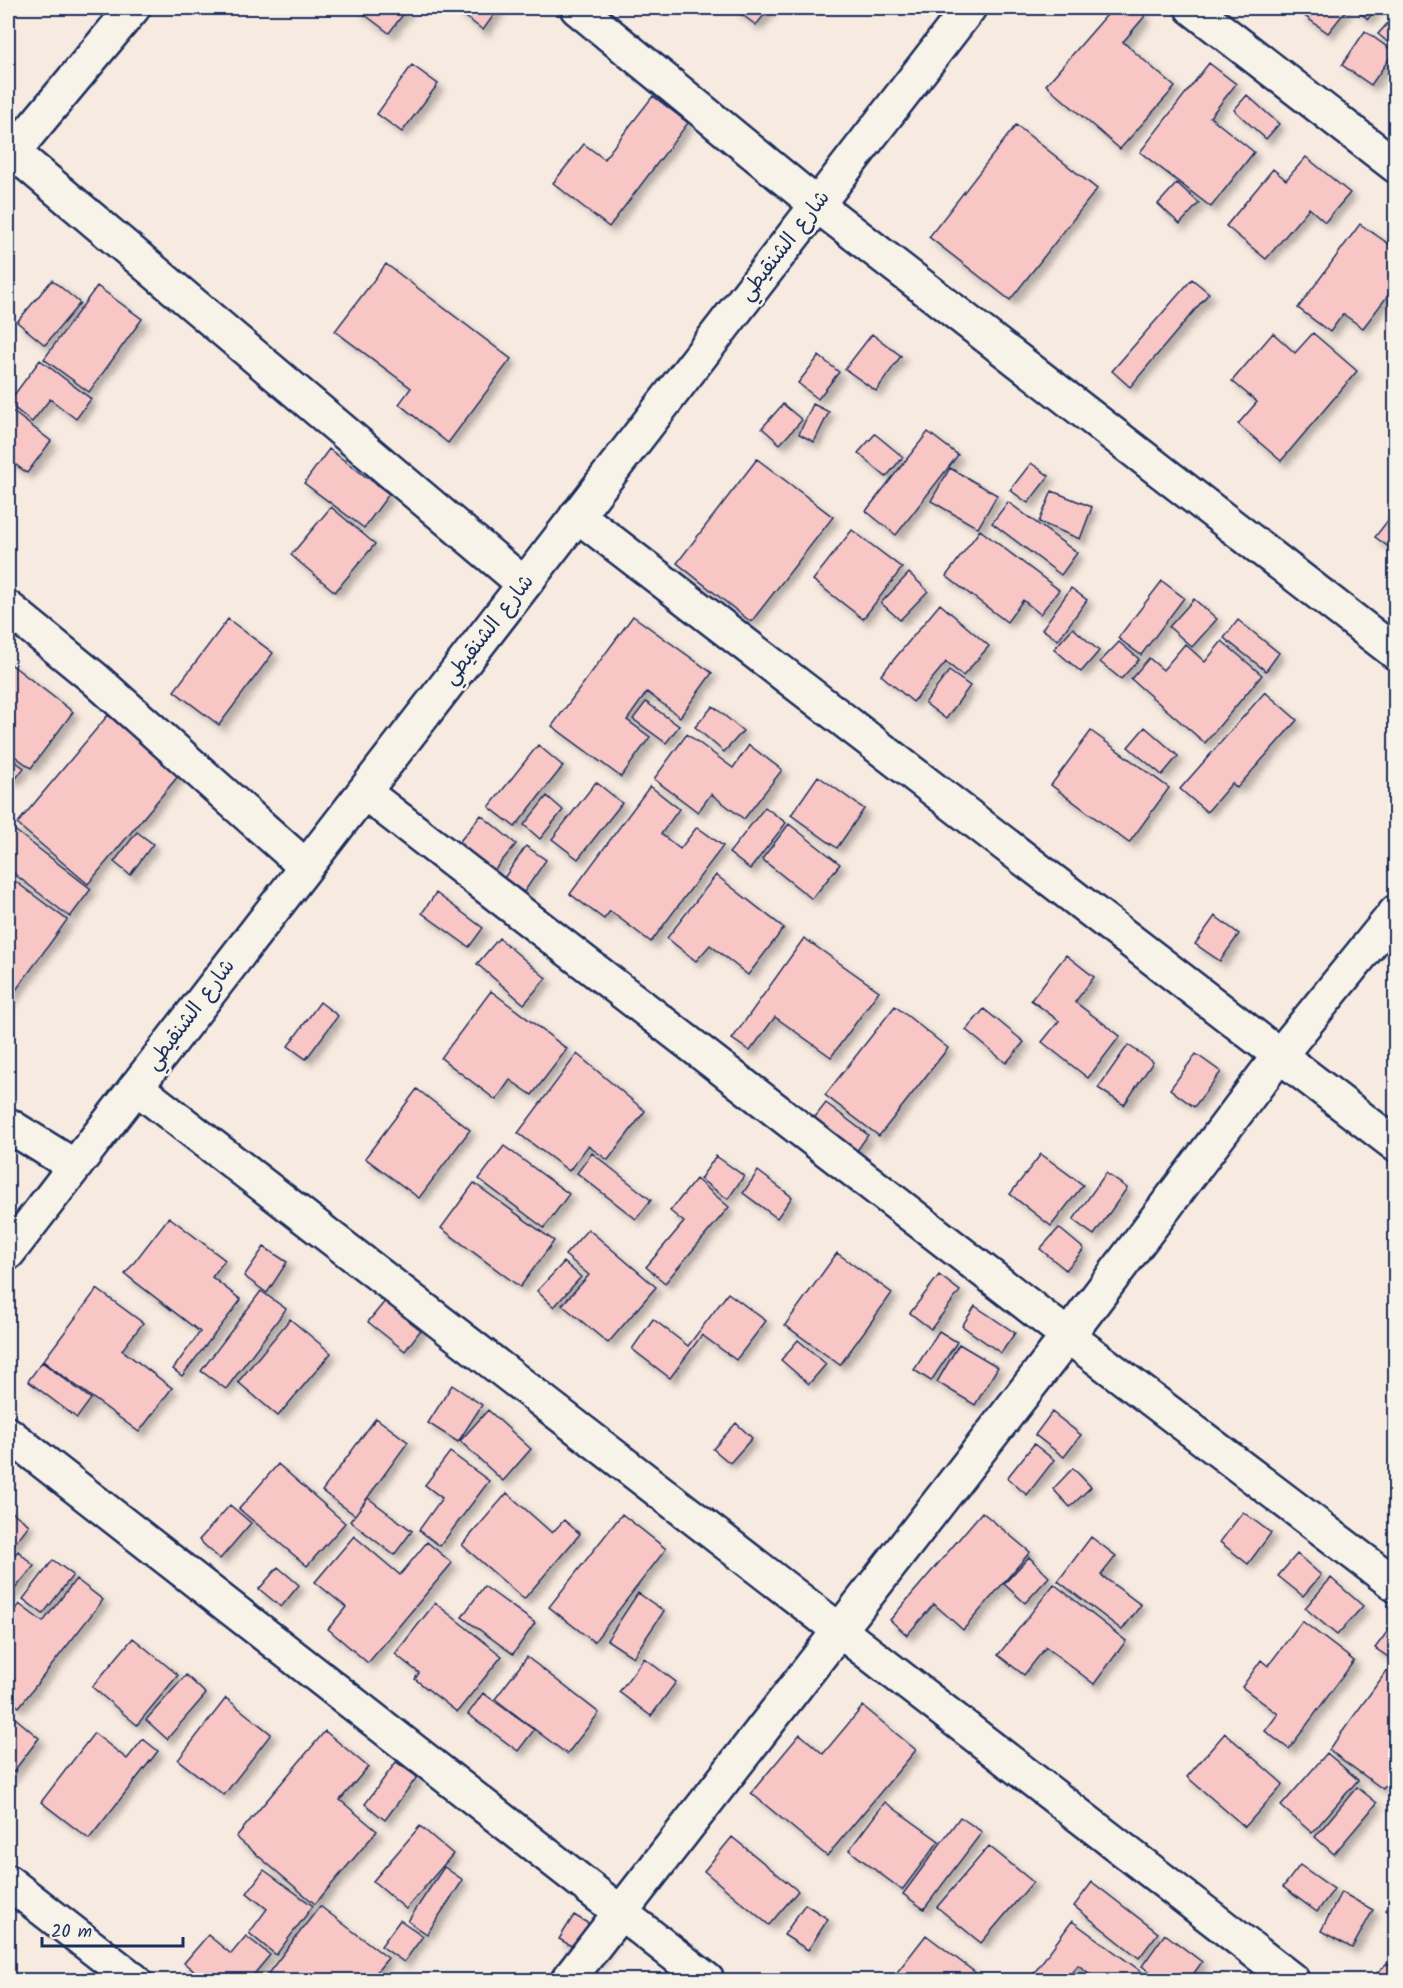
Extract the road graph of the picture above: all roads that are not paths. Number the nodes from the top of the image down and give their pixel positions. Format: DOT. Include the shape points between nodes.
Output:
graph roads {
  1 [pos="133,8"];
  2 [pos="577,8"];
  3 [pos="969,8"];
  4 [pos="1192,8"];
  5 [pos="10,155"];
  6 [pos="1395,166"];
  7 [pos="817,205"];
  8 [pos="577,515"];
  9 [pos="524,584"];
  10 [pos="8,608"];
  11 [pos="1395,652"];
  12 [pos="364,792"];
  13 [pos="305,866"];
  14 [pos="1395,912"];
  15 [pos="1279,1056"];
  16 [pos="136,1087"];
  17 [pos="8,1125"];
  18 [pos="1395,1145"];
  19 [pos="74,1166"];
  20 [pos="8,1253"];
  21 [pos="1068,1336"];
  22 [pos="8,1434"];
  23 [pos="1395,1585"];
  24 [pos="838,1632"];
  25 [pos="8,1882"];
  26 [pos="621,1913"];
  27 [pos="134,1980"];
  28 [pos="568,1980"];
  29 [pos="707,1980"];
  30 [pos="1292,1980"];
  1 -- 5 [label="street"];
  2 -- 7 [label="street"];
  3 -- 7 [label="street, شارع الشنقيطي"];
  4 -- 6 [label="street"];
  5 -- 9 [label="street"];
  7 -- 8 [label="street, شارع الشنقيطي"];
  7 -- 11 [label="street"];
  8 -- 9 [label="street, شارع الشنقيطي"];
  8 -- 15 [label="street"];
  9 -- 12 [label="street, شارع الشنقيطي"];
  10 -- 13 [label="street" via="94,678"];
  12 -- 13 [label="street, شارع الشنقيطي"];
  12 -- 21 [label="street"];
  13 -- 16 [label="street, شارع الشنقيطي"];
  14 -- 15 [label="street"];
  15 -- 18 [label="street"];
  15 -- 21 [label="street"];
  16 -- 19 [label="street, شارع الشنقيطي"];
  16 -- 24 [label="street"];
  17 -- 19 [label="street"];
  19 -- 20 [label="street, شارع الشنقيطي"];
  21 -- 23 [label="street"];
  21 -- 24 [label="street"];
  22 -- 26 [label="street"];
  24 -- 26 [label="street"];
  24 -- 30 [label="street"];
  25 -- 27 [label="street"];
  26 -- 28 [label="street"];
  26 -- 29 [label="street"];
}
